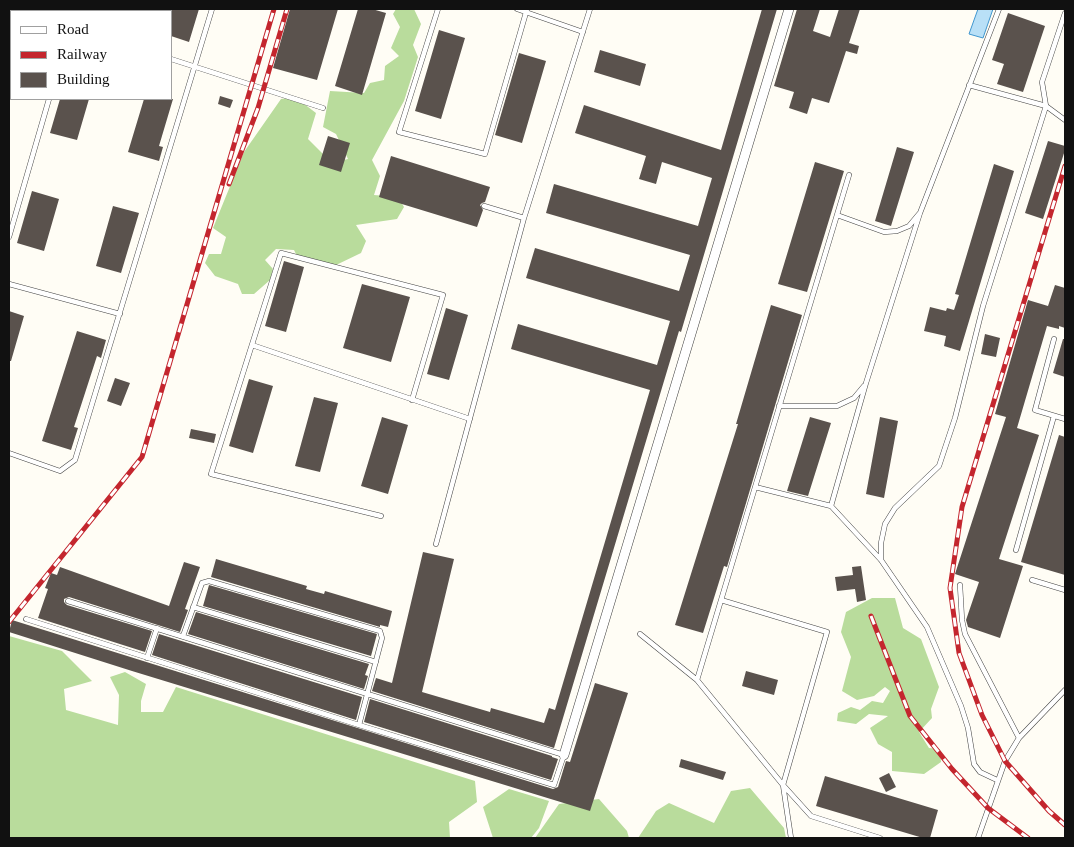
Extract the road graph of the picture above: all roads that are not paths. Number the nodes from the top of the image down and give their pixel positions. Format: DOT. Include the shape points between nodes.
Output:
graph roads {
  1 [pos="212,9"];
  2 [pos="438,9"];
  3 [pos="517,9"];
  4 [pos="590,9"];
  5 [pos="789,9"];
  6 [pos="998,9"];
  7 [pos="527,10"];
  8 [pos="1065,13"];
  9 [pos="583,32"];
  10 [pos="172,59"];
  11 [pos="194,66"];
  12 [pos="969,86"];
  13 [pos="49,100"];
  14 [pos="1046,106"];
  15 [pos="323,108"];
  16 [pos="1065,120"];
  17 [pos="849,174"];
  18 [pos="484,206"];
  19 [pos="920,213"];
  20 [pos="837,215"];
  21 [pos="524,218"];
  22 [pos="9,237"];
  23 [pos="9,284"];
  24 [pos="120,314"];
  25 [pos="1054,339"];
  26 [pos="252,345"];
  27 [pos="866,383"];
  28 [pos="412,400"];
  29 [pos="779,406"];
  30 [pos="1054,416"];
  31 [pos="470,419"];
  32 [pos="1065,419"];
  33 [pos="9,454"];
  34 [pos="755,487"];
  35 [pos="832,506"];
  36 [pos="382,516"];
  37 [pos="436,544"];
  38 [pos="1016,550"];
  39 [pos="881,560"];
  40 [pos="1032,580"];
  41 [pos="960,585"];
  42 [pos="1065,590"];
  43 [pos="721,600"];
  44 [pos="68,601"];
  45 [pos="193,607"];
  46 [pos="26,619"];
  47 [pos="157,628"];
  48 [pos="640,634"];
  49 [pos="183,636"];
  50 [pos="147,658"];
  51 [pos="376,662"];
  52 [pos="697,680"];
  53 [pos="1065,690"];
  54 [pos="367,694"];
  55 [pos="359,725"];
  56 [pos="1019,738"];
  57 [pos="564,755"];
  58 [pos="997,780"];
  59 [pos="783,785"];
  60 [pos="790,838"];
  61 [pos="880,838"];
  62 [pos="978,838"];
  1 -- 11 [label="lane"];
  2 -- 7 [label="lane" via="399,132 485,154"];
  3 -- 7 [label="lane"];
  4 -- 9 [label="lane"];
  5 -- 57 [label="street"];
  6 -- 12 [label="lane"];
  7 -- 9 [label="lane"];
  8 -- 14 [label="lane" via="1042,82"];
  9 -- 21 [label="lane"];
  10 -- 11 [label="lane"];
  11 -- 15 [label="lane"];
  11 -- 24 [label="lane"];
  12 -- 14 [label="lane"];
  12 -- 19 [label="lane"];
  13 -- 22 [label="lane"];
  14 -- 16 [label="lane"];
  14 -- 39 [label="lane" via="983,306 956,418 939,466 895,508 880,542"];
  17 -- 20 [label="lane"];
  18 -- 21 [label="lane"];
  19 -- 20 [label="lane" via="909,226 884,232"];
  19 -- 27 [label="lane"];
  20 -- 29 [label="lane"];
  21 -- 31 [label="lane"];
  23 -- 24 [label="lane"];
  24 -- 33 [label="lane" via="75,460 60,471"];
  25 -- 30 [label="lane" via="1035,410"];
  26 -- 28 [label="lane"];
  26 -- 28 [label="lane" via="280,254 443,295"];
  26 -- 36 [label="lane" via="211,474"];
  27 -- 29 [label="lane" via="854,398 837,406"];
  27 -- 35 [label="lane"];
  28 -- 31 [label="lane"];
  29 -- 34 [label="lane"];
  30 -- 32 [label="lane"];
  30 -- 38 [label="lane"];
  31 -- 37 [label="lane"];
  34 -- 35 [label="lane"];
  34 -- 43 [label="lane"];
  35 -- 39 [label="lane"];
  39 -- 58 [label="lane" via="926,628 961,706 974,764 980,772"];
  40 -- 42 [label="lane"];
  41 -- 56 [label="lane" via="965,634"];
  43 -- 52 [label="lane"];
  43 -- 59 [label="lane" via="827,632"];
  44 -- 47 [label="lane"];
  45 -- 49 [label="lane"];
  45 -- 51 [label="lane"];
  45 -- 51 [label="lane" via="202,583 209,581 380,630 382,638"];
  46 -- 50 [label="lane"];
  47 -- 49 [label="lane"];
  47 -- 50 [label="lane"];
  48 -- 52 [label="lane"];
  49 -- 54 [label="lane"];
  50 -- 55 [label="lane"];
  51 -- 54 [label="lane"];
  52 -- 59 [label="lane"];
  53 -- 56 [label="lane"];
  54 -- 55 [label="lane"];
  54 -- 57 [label="lane"];
  55 -- 57 [label="lane" via="554,784"];
  56 -- 58 [label="lane"];
  58 -- 62 [label="lane"];
  59 -- 60 [label="lane"];
  59 -- 61 [label="lane" via="811,816"];
}
